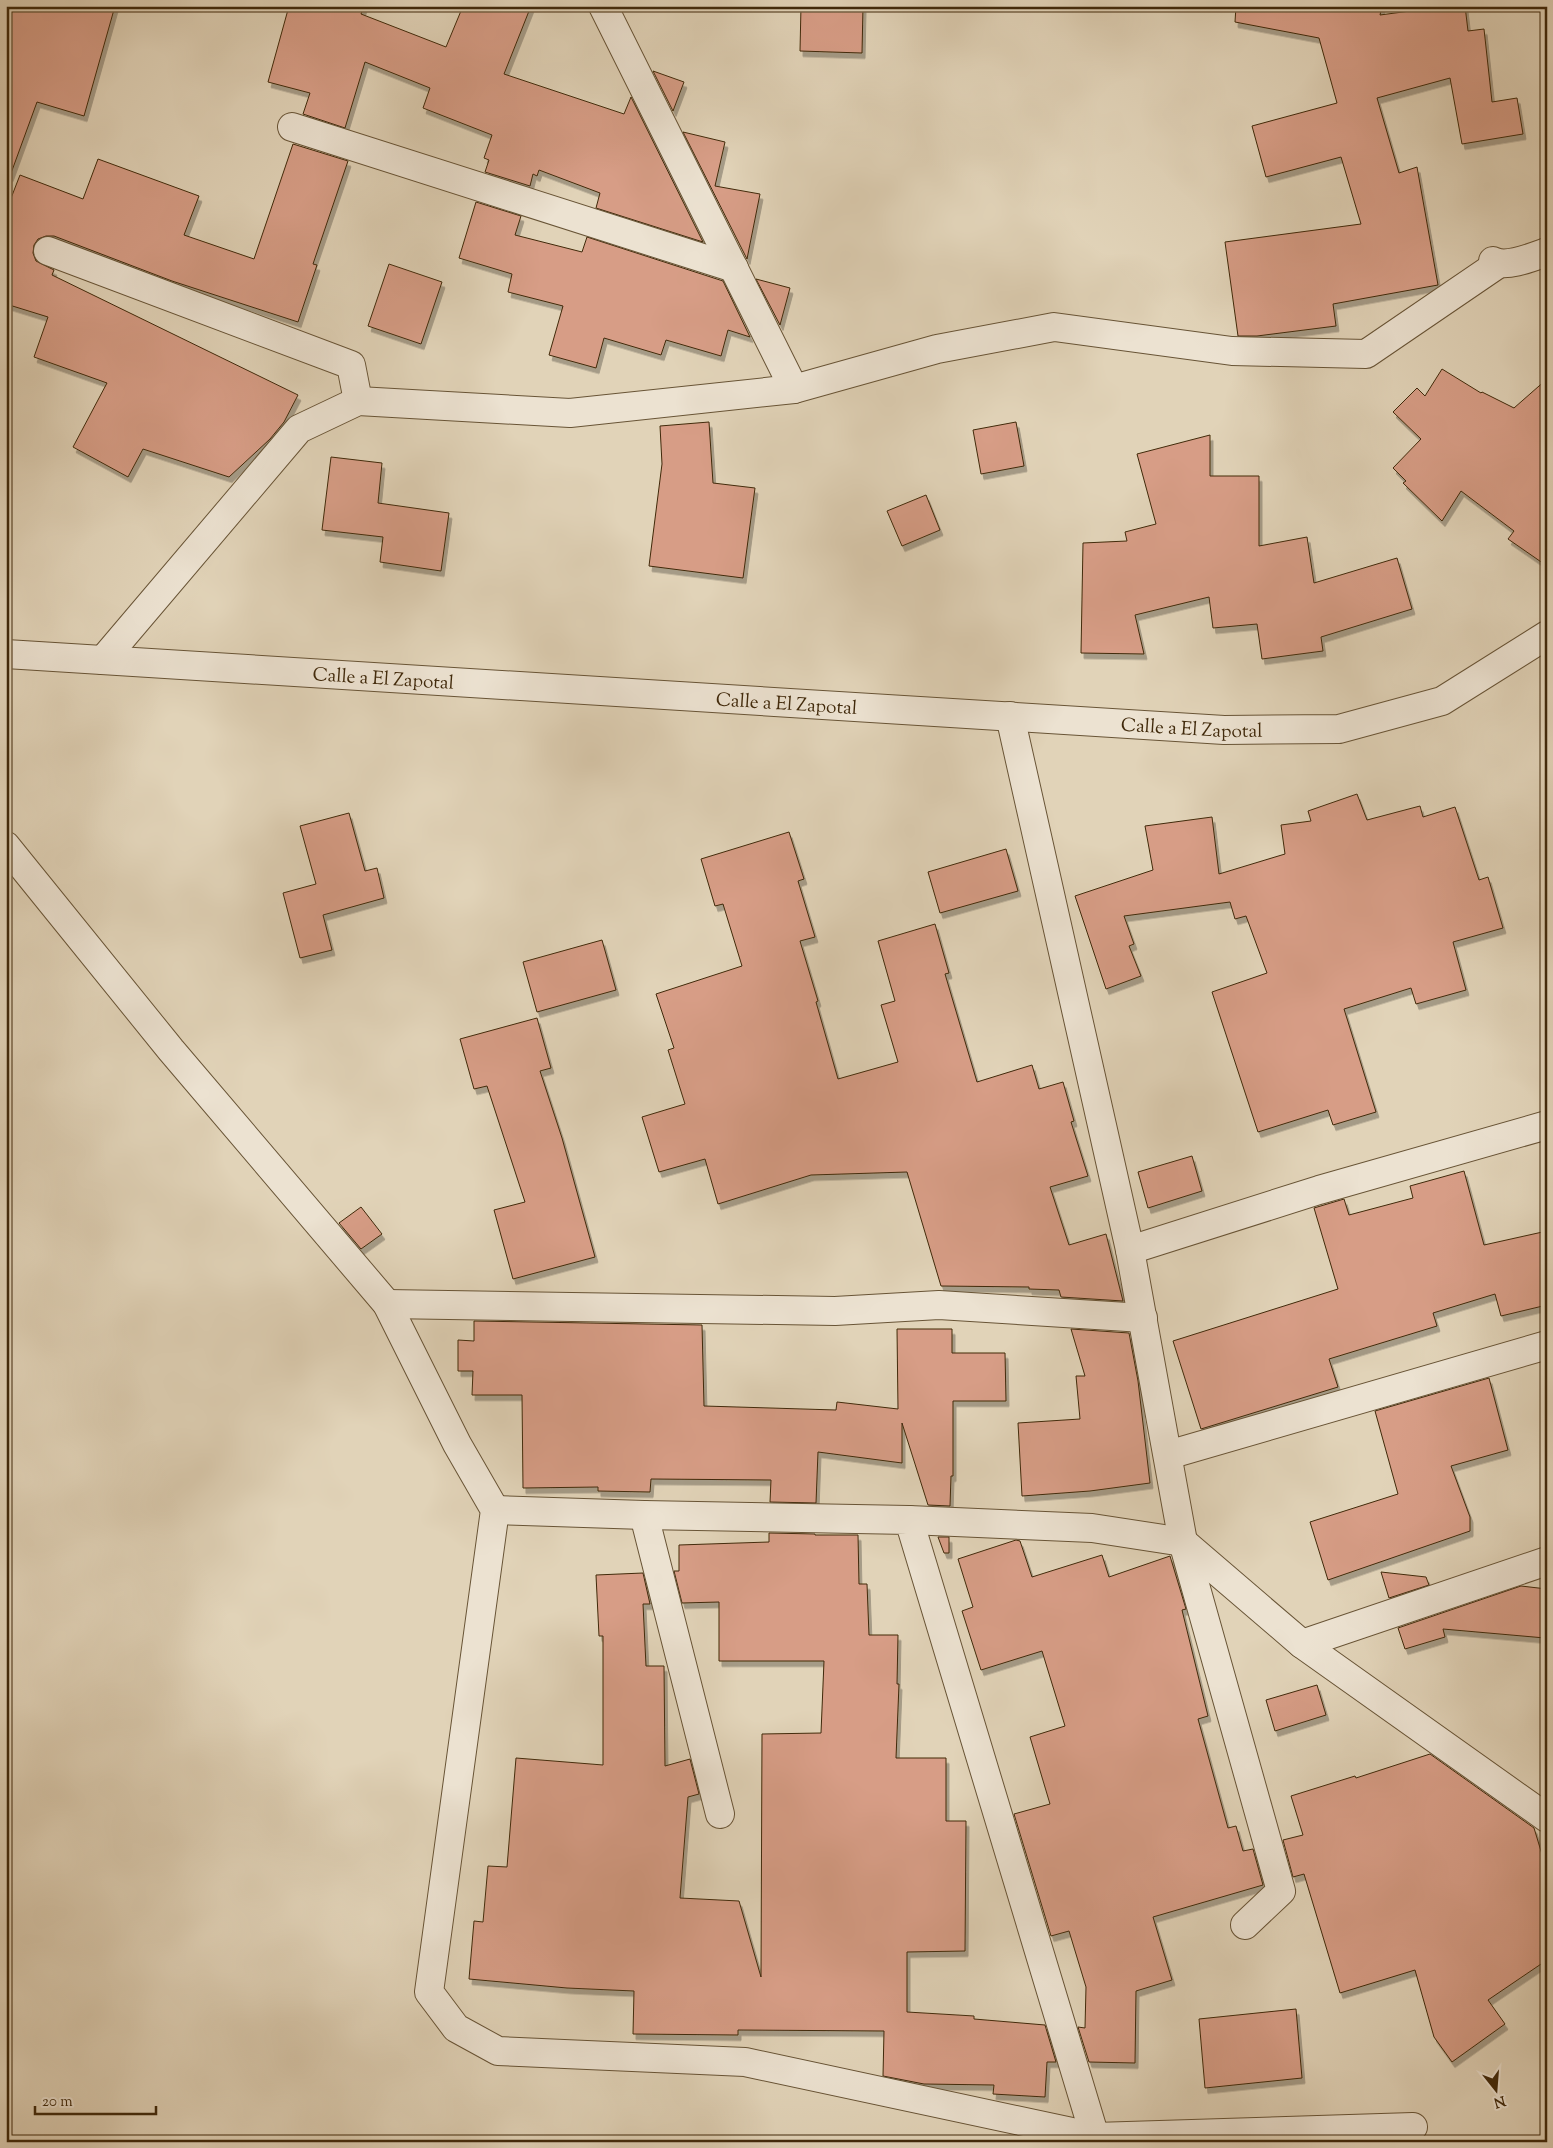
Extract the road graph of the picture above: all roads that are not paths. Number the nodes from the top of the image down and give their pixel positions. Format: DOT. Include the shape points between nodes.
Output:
graph roads {
  1 [pos="603,6"];
  2 [pos="292,127"];
  3 [pos="48,251"];
  4 [pos="1547,252"];
  5 [pos="734,268"];
  6 [pos="794,389"];
  7 [pos="358,402"];
  8 [pos="1547,635"];
  9 [pos="6,654"];
  10 [pos="103,660"];
  11 [pos="1010,716"];
  12 [pos="6,846"];
  13 [pos="1547,1125"];
  14 [pos="1130,1250"];
  15 [pos="387,1304"];
  16 [pos="1143,1318"];
  17 [pos="1547,1345"];
  18 [pos="1168,1455"];
  19 [pos="495,1510"];
  20 [pos="644,1515"];
  21 [pos="909,1520"];
  22 [pos="1183,1542"];
  23 [pos="1547,1560"];
  24 [pos="1302,1644"];
  25 [pos="720,1814"];
  26 [pos="1547,1818"];
  27 [pos="1245,1925"];
  28 [pos="1413,2127"];
  29 [pos="1095,2137"];
  1 -- 5 [label="street"];
  2 -- 5 [label="street"];
  3 -- 7 [label="street" via="351,365"];
  4 -- 6 [label="street" via="1523,260 1495,262 1366,354 1232,351 1054,327 938,349"];
  5 -- 6 [label="street"];
  6 -- 7 [label="street" via="570,413"];
  7 -- 10 [label="street" via="299,429"];
  8 -- 11 [label="street, Calle a El Zapotal" via="1442,701 1339,729 1224,730"];
  9 -- 10 [label="street, Calle a El Zapotal"];
  10 -- 11 [label="street, Calle a El Zapotal"];
  11 -- 14 [label="street"];
  12 -- 15 [label="street" via="172,1050"];
  13 -- 14 [label="street" via="1319,1190"];
  14 -- 16 [label="street"];
  15 -- 16 [label="street" via="836,1311 939,1305"];
  15 -- 19 [label="street" via="457,1444"];
  16 -- 18 [label="street"];
  17 -- 18 [label="street"];
  18 -- 22 [label="street"];
  19 -- 20 [label="street"];
  19 -- 29 [label="street" via="430,1992 456,2028 498,2051 745,2062"];
  20 -- 21 [label="street"];
  20 -- 25 [label="street"];
  21 -- 22 [label="street" via="1092,1528"];
  21 -- 29 [label="street"];
  22 -- 24 [label="street"];
  22 -- 27 [label="street" via="1280,1891"];
  23 -- 24 [label="street"];
  24 -- 26 [label="street"];
  28 -- 29 [label="street"];
}
